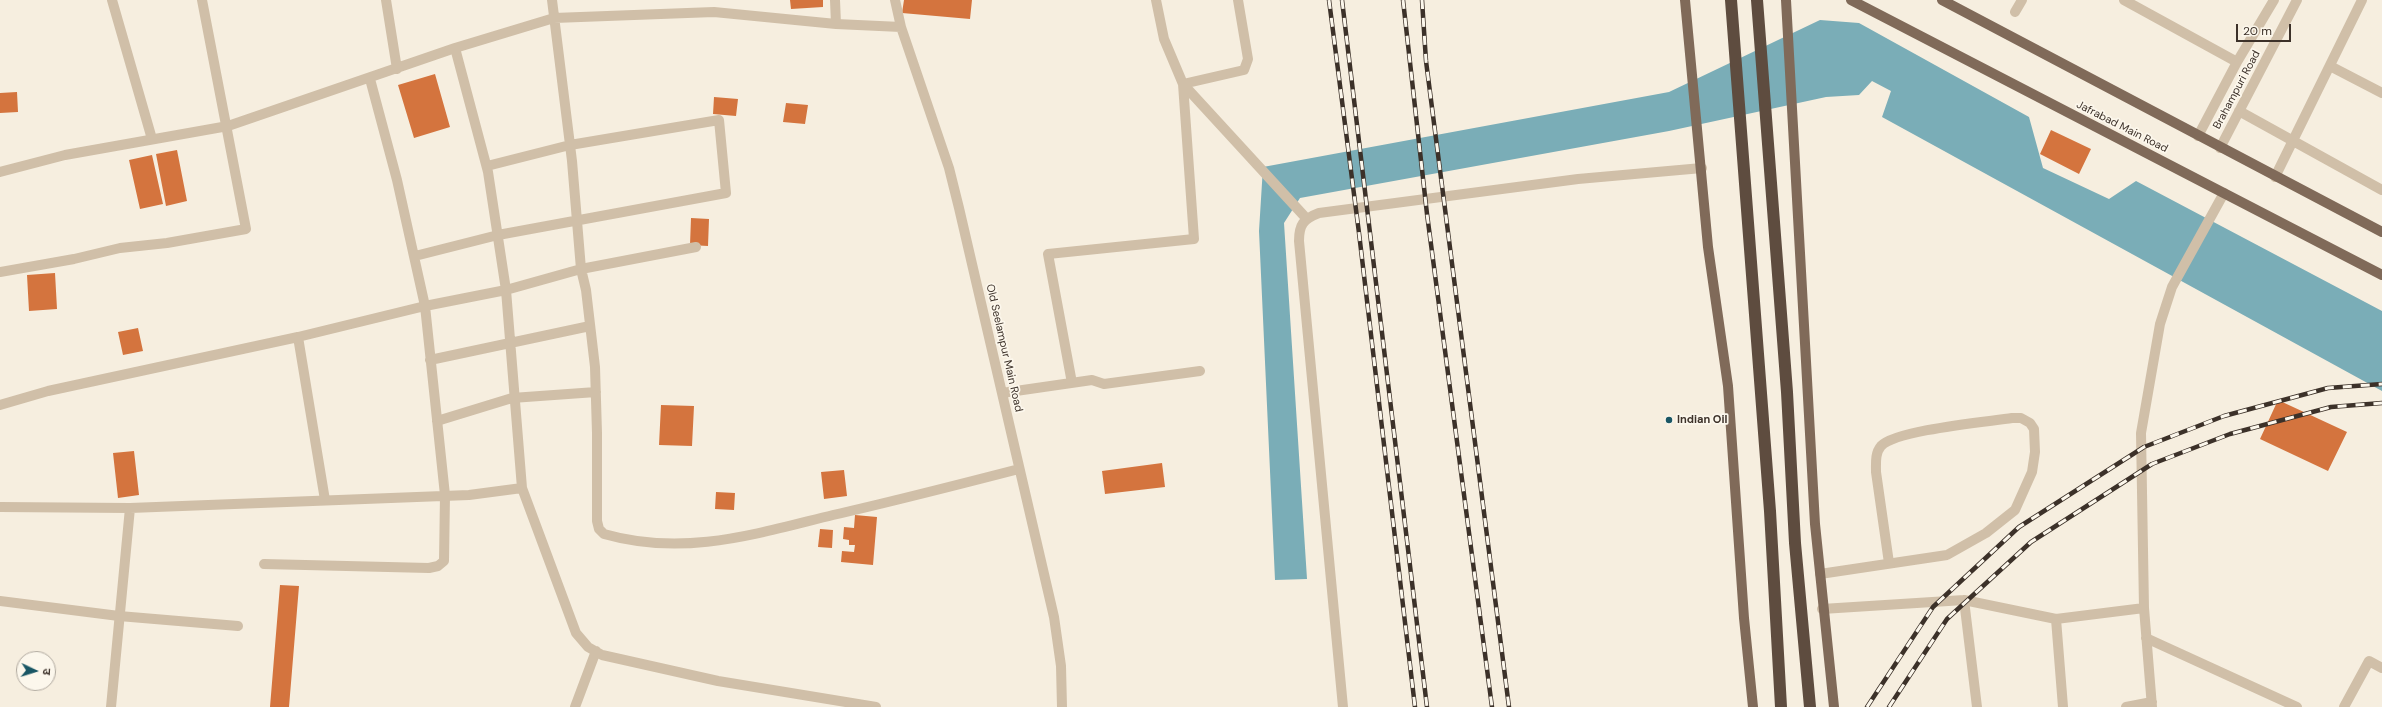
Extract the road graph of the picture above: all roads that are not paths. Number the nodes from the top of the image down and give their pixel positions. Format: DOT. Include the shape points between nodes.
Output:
graph roads {
  1 [pos="112,0"];
  2 [pos="202,0"];
  3 [pos="386,0"];
  4 [pos="552,0"];
  5 [pos="835,0"];
  6 [pos="895,0"];
  7 [pos="1156,0"];
  8 [pos="1238,0"];
  9 [pos="1685,0"];
  10 [pos="1731,0"];
  11 [pos="1758,0"];
  12 [pos="1786,0"];
  13 [pos="1851,0"];
  14 [pos="1942,0"];
  15 [pos="2022,0"];
  16 [pos="2124,0"];
  17 [pos="2274,0"];
  18 [pos="2297,0"];
  19 [pos="2362,0"];
  20 [pos="2015,12"];
  21 [pos="554,18"];
  22 [pos="836,24"];
  23 [pos="901,27"];
  24 [pos="455,48"];
  25 [pos="2237,62"];
  26 [pos="2330,66"];
  27 [pos="397,69"];
  28 [pos="370,79"];
  29 [pos="1183,84"];
  30 [pos="2382,93"];
  31 [pos="2239,111"];
  32 [pos="228,126"];
  33 [pos="2198,136"];
  34 [pos="152,139"];
  35 [pos="2293,141"];
  36 [pos="570,146"];
  37 [pos="2220,148"];
  38 [pos="487,166"];
  39 [pos="1702,168"];
  40 [pos="0,172"];
  41 [pos="2276,177"];
  42 [pos="2382,190"];
  43 [pos="2224,193"];
  44 [pos="1306,218"];
  45 [pos="577,220"];
  46 [pos="2382,232"];
  47 [pos="498,235"];
  48 [pos="696,247"];
  49 [pos="415,256"];
  50 [pos="581,269"];
  51 [pos="0,272"];
  52 [pos="2382,274"];
  53 [pos="506,290"];
  54 [pos="425,306"];
  55 [pos="590,326"];
  56 [pos="298,337"];
  57 [pos="510,341"];
  58 [pos="430,360"];
  59 [pos="1200,371"];
  60 [pos="1072,382"];
  61 [pos="596,392"];
  62 [pos="1002,393"];
  63 [pos="515,398"];
  64 [pos="0,405"];
  65 [pos="437,421"];
  66 [pos="1019,469"];
  67 [pos="522,488"];
  68 [pos="445,495"];
  69 [pos="325,500"];
  70 [pos="0,507"];
  71 [pos="130,508"];
  72 [pos="1889,563"];
  73 [pos="264,564"];
  74 [pos="1820,574"];
  75 [pos="1964,600"];
  76 [pos="0,601"];
  77 [pos="2144,608"];
  78 [pos="1822,609"];
  79 [pos="119,616"];
  80 [pos="2056,619"];
  81 [pos="238,626"];
  82 [pos="2146,638"];
  83 [pos="596,651"];
  84 [pos="2382,668"];
  85 [pos="2152,705"];
  86 [pos="111,707"];
  87 [pos="575,707"];
  88 [pos="876,707"];
  89 [pos="1062,707"];
  90 [pos="1343,707"];
  91 [pos="1753,707"];
  92 [pos="1781,707"];
  93 [pos="1810,707"];
  94 [pos="1834,707"];
  95 [pos="1977,707"];
  96 [pos="2063,707"];
  97 [pos="2126,707"];
  98 [pos="2297,707"];
  99 [pos="2344,707"];
  1 -- 34 [label="street"];
  2 -- 32 [label="street"];
  3 -- 27 [label="street"];
  4 -- 21 [label="street"];
  5 -- 22 [label="street"];
  6 -- 23 [label="street, Old Seelampur Main Road"];
  7 -- 29 [label="street" via="1164,39"];
  8 -- 29 [label="street" via="1248,59 1244,70"];
  9 -- 39 [label="main road"];
  10 -- 92 [label="highway" via="1770,519"];
  11 -- 93 [label="highway" via="1787,392 1795,543"];
  12 -- 74 [label="main road"];
  13 -- 43 [label="main road, Jafrabad Main Road"];
  14 -- 33 [label="main road"];
  15 -- 20 [label="street"];
  16 -- 25 [label="street"];
  17 -- 25 [label="street, Brahampuri Road"];
  18 -- 31 [label="street, Brahampuri Road"];
  19 -- 26 [label="street"];
  21 -- 22 [label="street" via="714,12"];
  21 -- 24 [label="street"];
  21 -- 36 [label="street"];
  22 -- 23 [label="street"];
  23 -- 62 [label="street, Old Seelampur Main Road" via="949,168"];
  24 -- 27 [label="street"];
  24 -- 38 [label="street"];
  25 -- 33 [label="street, Brahampuri Road"];
  26 -- 30 [label="street"];
  26 -- 35 [label="street"];
  27 -- 28 [label="street"];
  28 -- 32 [label="street"];
  28 -- 49 [label="street"];
  29 -- 44 [label="street"];
  29 -- 60 [label="street" via="1194,239 1048,254"];
  31 -- 35 [label="street"];
  31 -- 37 [label="street, Brahampuri Road"];
  32 -- 34 [label="street"];
  32 -- 51 [label="street" via="246,229 167,243 120,248"];
  33 -- 37 [label="main road"];
  34 -- 40 [label="street" via="65,155"];
  35 -- 41 [label="street"];
  35 -- 42 [label="street"];
  36 -- 38 [label="street"];
  36 -- 45 [label="street"];
  36 -- 45 [label="street" via="719,120 726,193"];
  37 -- 41 [label="main road"];
  38 -- 47 [label="street"];
  39 -- 44 [label="street" via="1578,179 1319,212"];
  39 -- 91 [label="main road" via="1711,276 1728,386 1744,618"];
  41 -- 46 [label="main road"];
  43 -- 52 [label="main road, Jafrabad Main Road"];
  43 -- 77 [label="street" via="2172,287 2160,324 2141,433"];
  44 -- 90 [label="street" via="1299,230 1298,241"];
  45 -- 47 [label="street"];
  45 -- 50 [label="street"];
  47 -- 49 [label="street"];
  47 -- 53 [label="street"];
  48 -- 50 [label="street"];
  49 -- 54 [label="street"];
  50 -- 53 [label="street"];
  50 -- 55 [label="street"];
  53 -- 54 [label="street"];
  53 -- 57 [label="street"];
  54 -- 56 [label="street"];
  54 -- 58 [label="street"];
  55 -- 57 [label="street"];
  55 -- 61 [label="street"];
  56 -- 64 [label="street" via="48,391"];
  56 -- 69 [label="street"];
  57 -- 58 [label="street"];
  57 -- 63 [label="street"];
  58 -- 65 [label="street"];
  59 -- 60 [label="street" via="1104,384 1092,380"];
  60 -- 62 [label="street"];
  61 -- 63 [label="street"];
  61 -- 66 [label="street" via="597,521 599,529 610,536 672,544 712,542 925,494"];
  62 -- 66 [label="street, Old Seelampur Main Road"];
  63 -- 65 [label="street"];
  63 -- 67 [label="street"];
  65 -- 68 [label="street"];
  66 -- 89 [label="street, Old Seelampur Main Road" via="1054,618 1060,658"];
  67 -- 68 [label="street" via="499,493"];
  67 -- 83 [label="street" via="570,620 588,647"];
  68 -- 69 [label="street"];
  68 -- 73 [label="street" via="444,561 438,566 429,568"];
  69 -- 71 [label="street"];
  70 -- 71 [label="street"];
  71 -- 79 [label="street"];
  72 -- 72 [label="street" via="1946,555 1986,533 2015,510 2032,472 2035,452 2034,429 2030,423 2021,418 2012,418 1899,436 1882,446 1876,458 1876,472"];
  72 -- 74 [label="street"];
  74 -- 78 [label="main road"];
  75 -- 78 [label="street"];
  75 -- 80 [label="street"];
  75 -- 95 [label="street"];
  76 -- 79 [label="street"];
  77 -- 80 [label="street"];
  77 -- 82 [label="street"];
  78 -- 94 [label="main road"];
  79 -- 81 [label="street"];
  79 -- 86 [label="street"];
  80 -- 96 [label="street"];
  82 -- 85 [label="street"];
  82 -- 98 [label="street"];
  83 -- 87 [label="street"];
  83 -- 88 [label="street" via="602,655 718,681"];
  84 -- 99 [label="street" via="2369,661"];
  85 -- 97 [label="street"];
}
